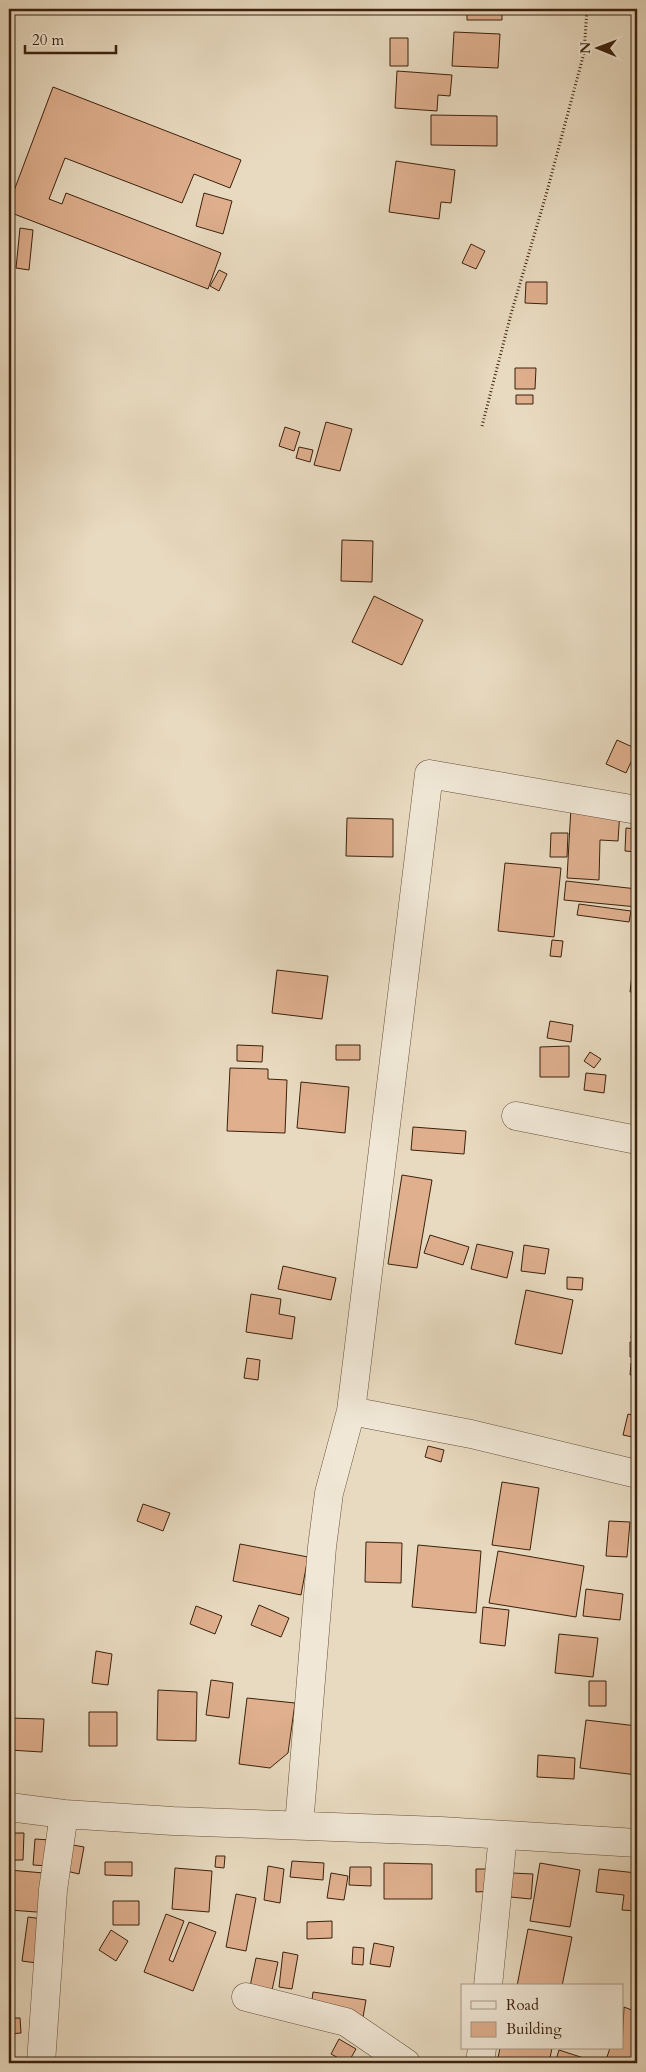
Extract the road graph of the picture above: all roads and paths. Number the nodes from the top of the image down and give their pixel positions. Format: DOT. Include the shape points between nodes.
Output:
graph roads {
  1 [pos="587,9"];
  2 [pos="482,426"];
  3 [pos="637,810"];
  4 [pos="516,1116"];
  5 [pos="637,1140"];
  6 [pos="351,1412"];
  7 [pos="637,1474"];
  8 [pos="9,1808"];
  9 [pos="64,1814"];
  10 [pos="299,1825"];
  11 [pos="502,1835"];
  12 [pos="637,1843"];
  13 [pos="488,1984"];
  14 [pos="246,1997"];
  15 [pos="482,2050"];
  16 [pos="41,2063"];
  17 [pos="406,2063"];
  18 [pos="480,2063"];
  1 -- 2 [label="path" via="584,53"];
  3 -- 6 [label="street" via="429,774"];
  4 -- 5 [label="street"];
  6 -- 7 [label="street" via="471,1434"];
  6 -- 10 [label="street" via="329,1493 322,1547"];
  8 -- 9 [label="street"];
  9 -- 10 [label="street"];
  9 -- 16 [label="street" via="53,1890"];
  10 -- 11 [label="street"];
  11 -- 12 [label="street"];
  11 -- 13 [label="street"];
  14 -- 17 [label="street" via="346,2022"];
  15 -- 18 [label="street"];
}
